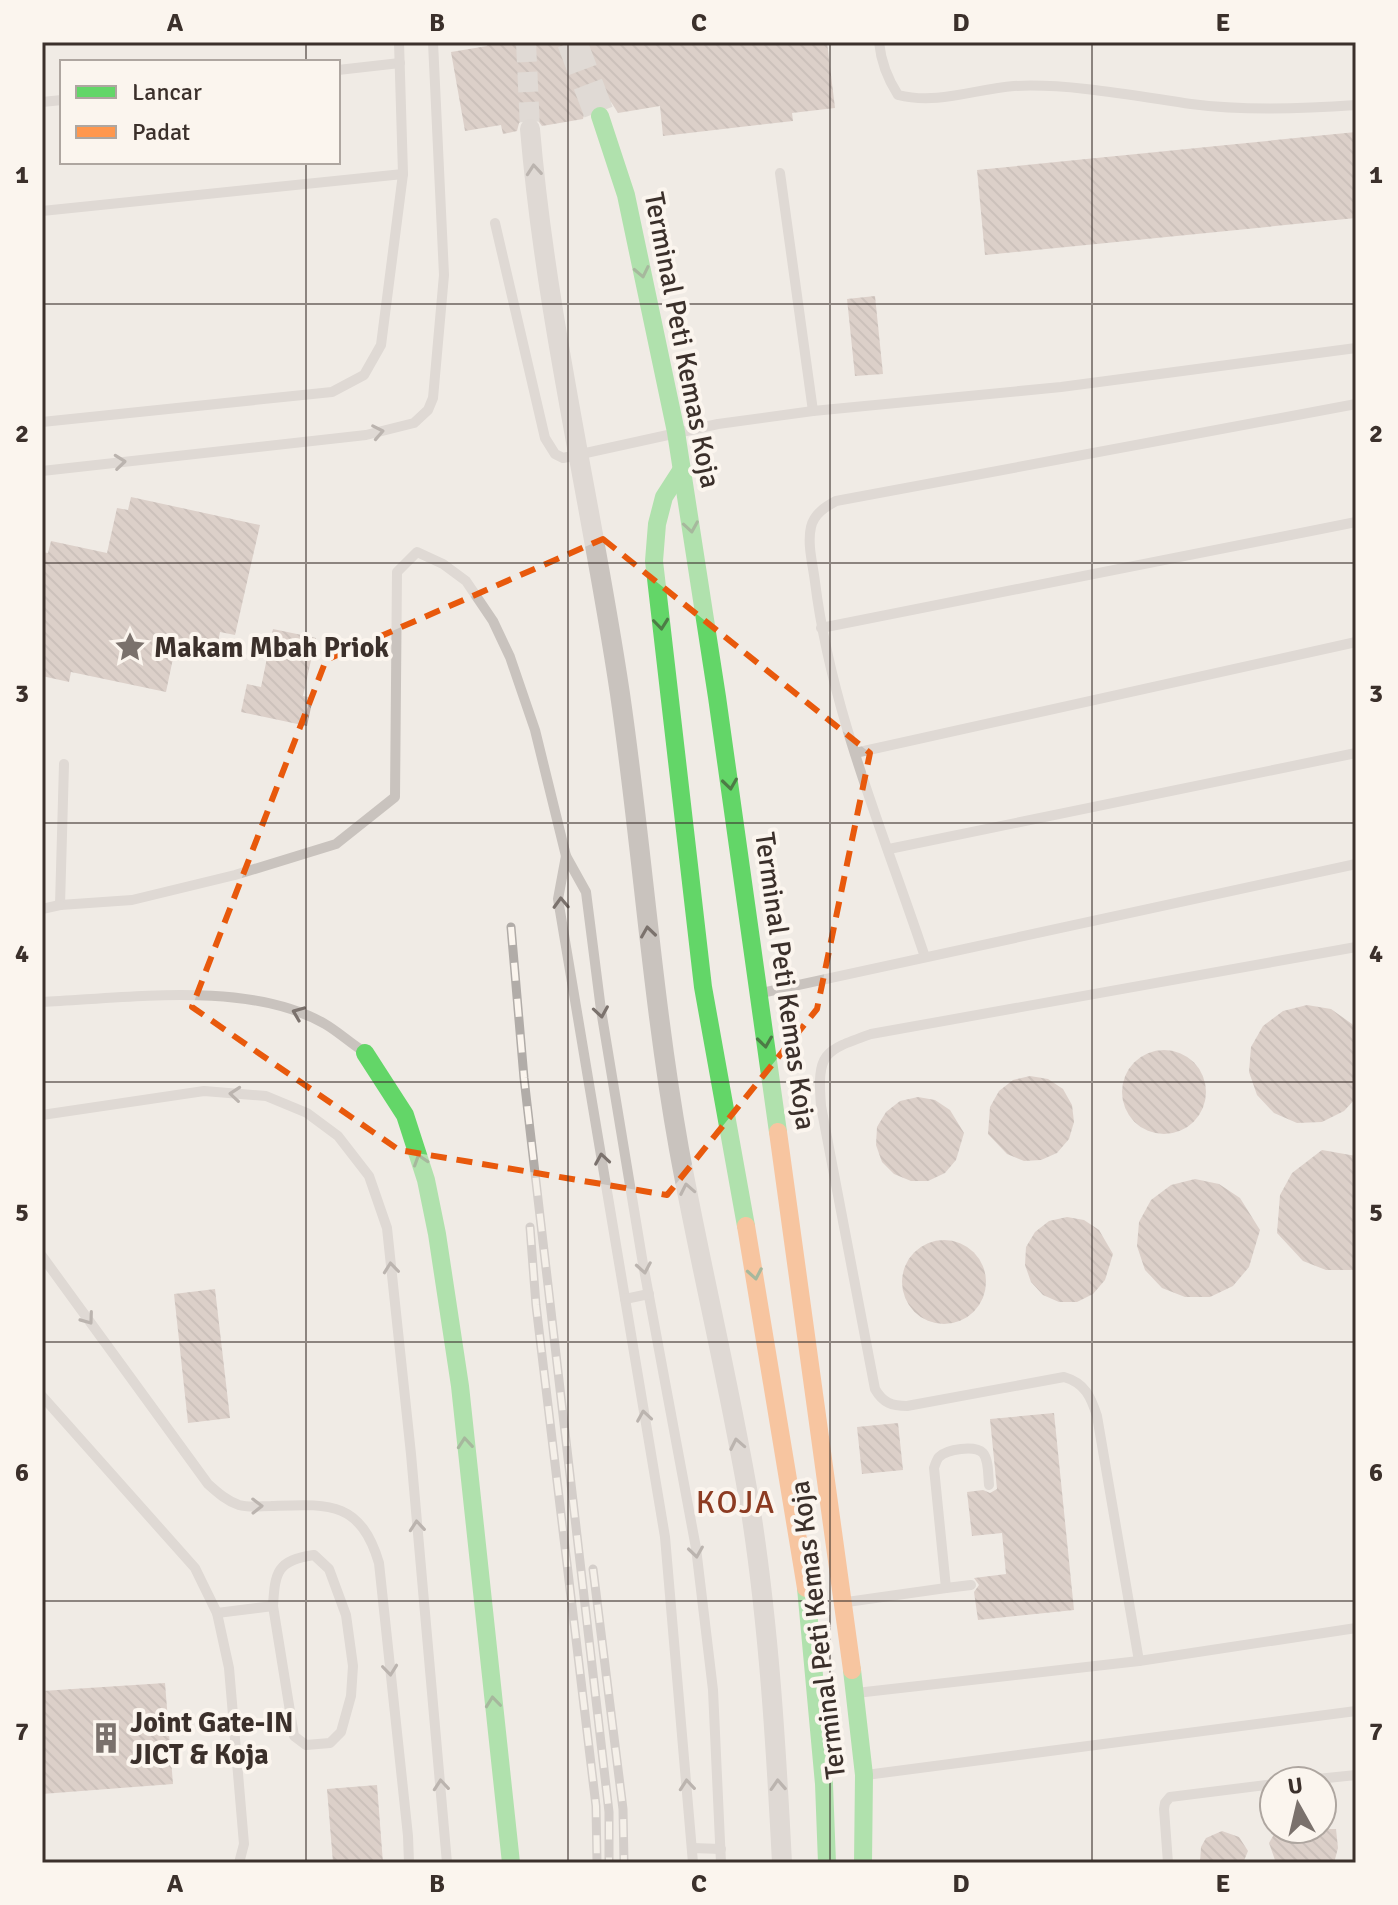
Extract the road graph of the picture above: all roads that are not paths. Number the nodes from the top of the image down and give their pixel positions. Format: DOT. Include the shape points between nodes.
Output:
graph roads {
  1 [pos="399,42"];
  2 [pos="433,42"];
  3 [pos="879,42"];
  4 [pos="400,63"];
  5 [pos="340,70"];
  6 [pos="1356,105"];
  7 [pos="600,116"];
  8 [pos="530,129"];
  9 [pos="780,173"];
  10 [pos="403,174"];
  11 [pos="42,211"];
  12 [pos="495,223"];
  13 [pos="1356,348"];
  14 [pos="1356,404"];
  15 [pos="813,411"];
  16 [pos="42,422"];
  17 [pos="676,432"];
  18 [pos="577,453"];
  19 [pos="682,469"];
  20 [pos="42,471"];
  21 [pos="1356,522"];
  22 [pos="821,628"];
  23 [pos="1356,642"];
  24 [pos="855,753"];
  25 [pos="1356,753"];
  26 [pos="64,764"];
  27 [pos="889,849"];
  28 [pos="566,856"];
  29 [pos="1356,864"];
  30 [pos="60,905"];
  31 [pos="42,909"];
  32 [pos="1356,947"];
  33 [pos="925,957"];
  34 [pos="759,993"];
  35 [pos="42,1002"];
  36 [pos="365,1053"];
  37 [pos="42,1115"];
  38 [pos="42,1256"];
  39 [pos="649,1294"];
  40 [pos="625,1299"];
  41 [pos="42,1396"];
  42 [pos="989,1485"];
  43 [pos="971,1585"];
  44 [pos="946,1588"];
  45 [pos="845,1602"];
  46 [pos="273,1606"];
  47 [pos="217,1613"];
  48 [pos="1356,1628"];
  49 [pos="1139,1661"];
  50 [pos="854,1693"];
  51 [pos="1356,1711"];
  52 [pos="864,1775"];
  53 [pos="1258,1786"];
  54 [pos="692,1848"];
  55 [pos="721,1849"];
  56 [pos="239,1863"];
  57 [pos="409,1863"];
  58 [pos="447,1863"];
  59 [pos="511,1863"];
  60 [pos="693,1863"];
  61 [pos="721,1863"];
  62 [pos="782,1863"];
  63 [pos="827,1863"];
  64 [pos="863,1863"];
  65 [pos="1168,1863"];
  1 -- 4 [label="lane"];
  20 -- 2 [label="lane, one-way" via="366,435 422,417 433,398 444,275"];
  3 -- 6 [label="lane" via="889,80 898,95 912,98 1013,86 1194,104"];
  4 -- 5 [label="lane"];
  4 -- 10 [label="lane"];
  7 -- 17 [label="main road, Terminal Peti Kemas Koja, one-way" via="626,195"];
  18 -- 8 [label="street, Terminal Peti Kemas Koja, one-way" via="537,212"];
  9 -- 15 [label="lane"];
  10 -- 11 [label="lane"];
  10 -- 16 [label="lane" via="381,345 364,375 332,392"];
  12 -- 18 [label="lane" via="545,438 563,458"];
  13 -- 15 [label="lane" via="1061,387"];
  14 -- 22 [label="lane" via="836,501 823,508 811,527"];
  15 -- 17 [label="lane"];
  17 -- 18 [label="lane"];
  17 -- 19 [label="main road, Terminal Peti Kemas Koja"];
  62 -- 18 [label="street, Terminal Peti Kemas Koja, one-way" via="774,1719 751,1512 678,1146 620,696"];
  19 -- 34 [label="main road, Terminal Peti Kemas Koja, one-way"];
  19 -- 63 [label="main road, one-way" via="664,497 654,561 703,987 805,1574"];
  21 -- 22 [label="lane"];
  22 -- 24 [label="lane"];
  23 -- 24 [label="lane"];
  24 -- 27 [label="lane"];
  25 -- 27 [label="lane"];
  26 -- 30 [label="lane"];
  27 -- 33 [label="lane"];
  28 -- 30 [label="lane" via="535,730 493,621 466,581 417,552 397,572 395,797 336,844 132,900"];
  28 -- 39 [label="lane, one-way" via="586,892"];
  40 -- 28 [label="lane, one-way" via="558,899"];
  29 -- 33 [label="lane"];
  30 -- 31 [label="lane"];
  32 -- 49 [label="lane" via="871,1034 834,1047 823,1060 821,1106 875,1389 888,1404 907,1406 1064,1377 1077,1381 1090,1395 1097,1416"];
  33 -- 34 [label="lane"];
  34 -- 45 [label="main road, Terminal Peti Kemas Koja, one-way"];
  36 -- 35 [label="lane, one-way" via="324,1024 288,1008 209,993"];
  59 -- 36 [label="main road, one-way" via="460,1386 437,1234 405,1115"];
  58 -- 37 [label="lane, one-way" via="387,1228 369,1176 338,1136 307,1113 266,1096 204,1091"];
  38 -- 57 [label="lane, one-way" via="223,1498 242,1506 318,1505 343,1511 359,1521 372,1541 379,1563"];
  39 -- 40 [label="lane"];
  39 -- 55 [label="lane, one-way" via="696,1548 713,1690"];
  54 -- 40 [label="lane, one-way" via="665,1537"];
  41 -- 47 [label="lane" via="195,1568"];
  42 -- 44 [label="lane" via="986,1460 975,1448 938,1458 934,1468"];
  43 -- 44 [label="lane"];
  44 -- 45 [label="lane"];
  45 -- 50 [label="main road, Terminal Peti Kemas Koja"];
  46 -- 46 [label="lane" via="294,1736 306,1745 330,1743 341,1732 353,1666 346,1615 329,1569 314,1555 292,1558 279,1571"];
  46 -- 47 [label="lane"];
  47 -- 56 [label="lane" via="229,1668 244,1844"];
  48 -- 49 [label="lane"];
  49 -- 50 [label="lane"];
  50 -- 52 [label="main road, Terminal Peti Kemas Koja"];
  51 -- 52 [label="lane"];
  52 -- 64 [label="main road, Terminal Peti Kemas Koja"];
  53 -- 65 [label="lane" via="1170,1797 1164,1809"];
  54 -- 55 [label="lane"];
  54 -- 60 [label="lane"];
  55 -- 61 [label="lane"];
}
